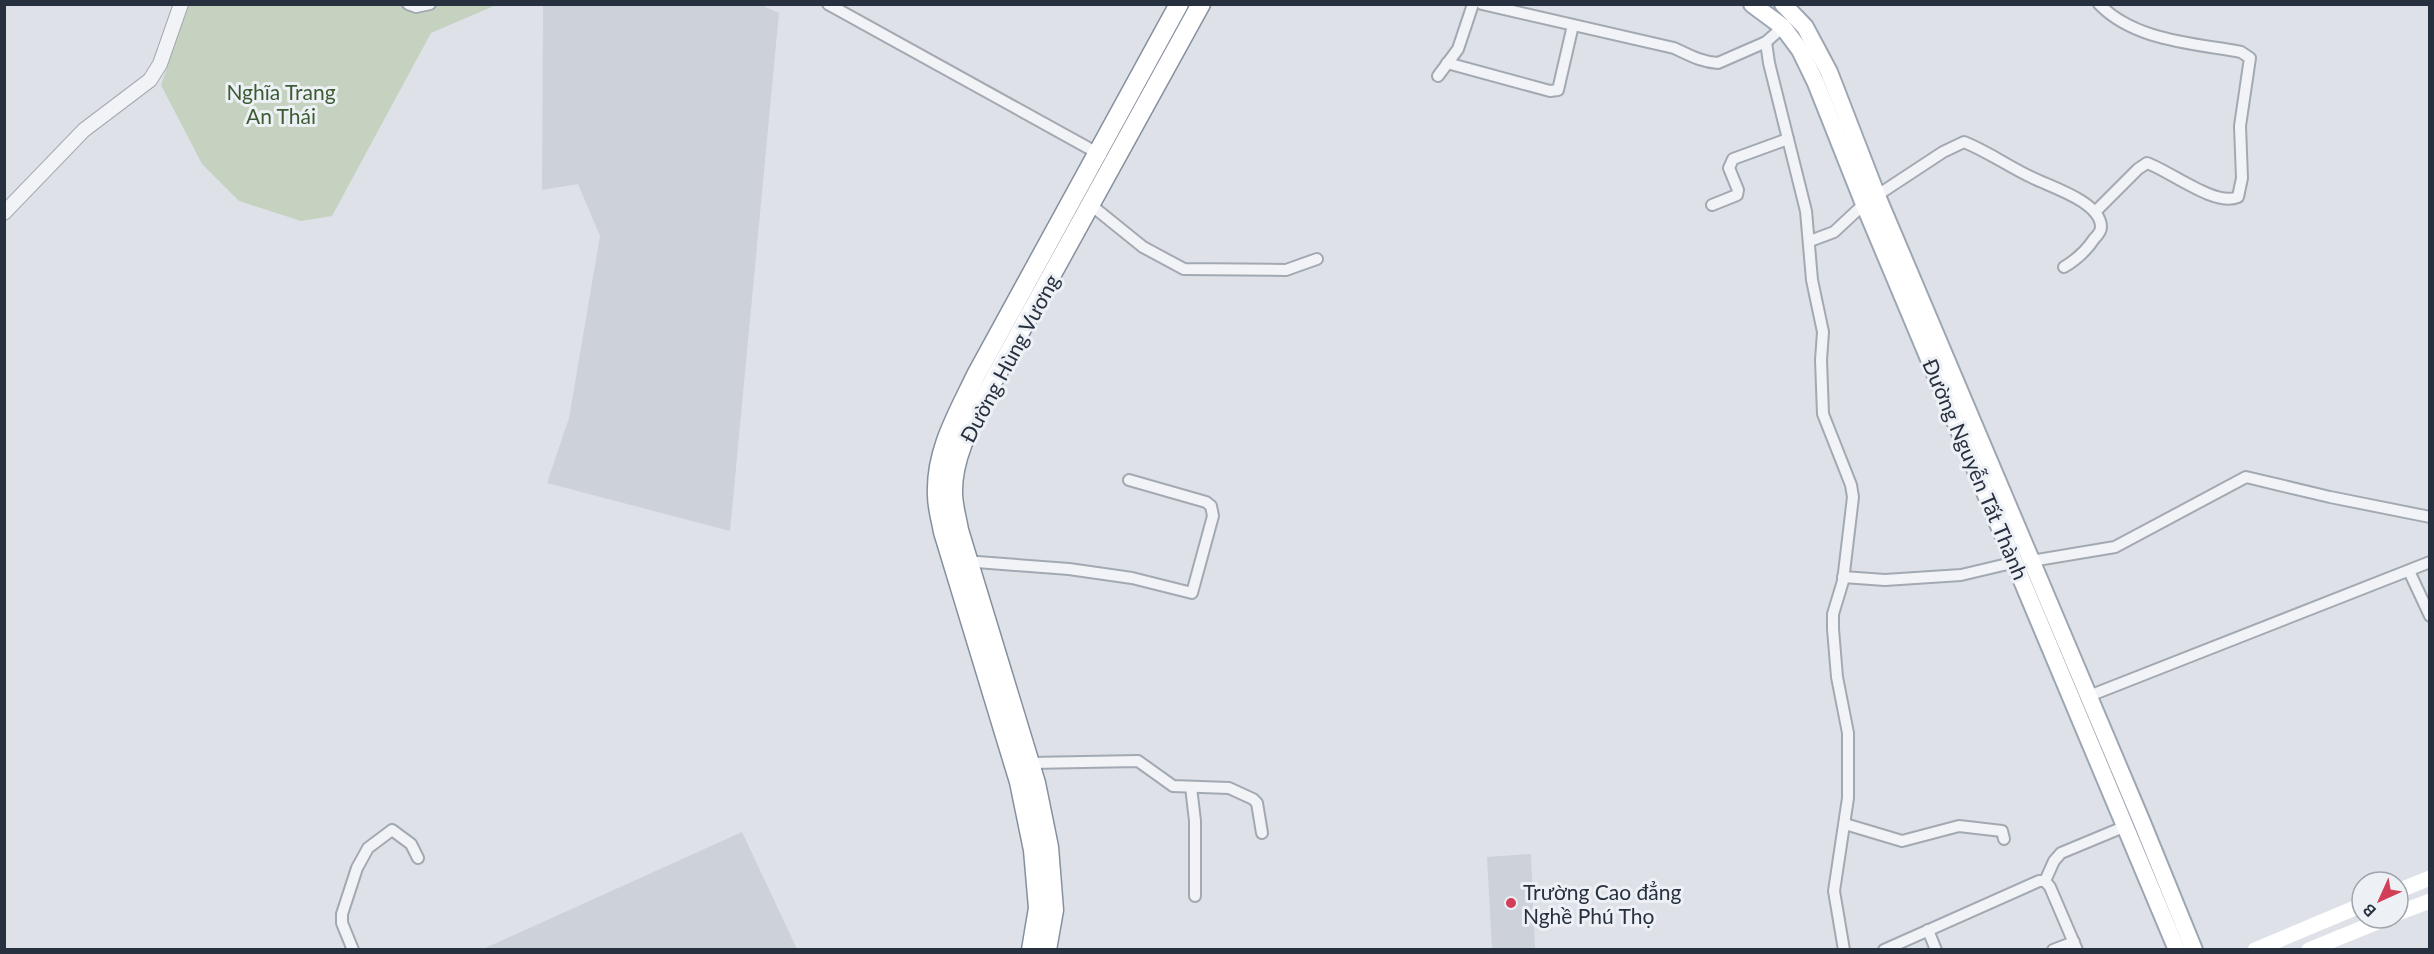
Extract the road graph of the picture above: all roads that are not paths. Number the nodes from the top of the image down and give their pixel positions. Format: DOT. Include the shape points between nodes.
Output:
graph roads {
  1 [pos="181,4"];
  2 [pos="408,4"];
  3 [pos="430,4"];
  4 [pos="828,4"];
  5 [pos="1179,4"];
  6 [pos="1201,4"];
  7 [pos="1473,4"];
  8 [pos="1482,4"];
  9 [pos="1752,4"];
  10 [pos="1783,4"];
  11 [pos="2099,4"];
  12 [pos="1573,25"];
  13 [pos="1783,27"];
  14 [pos="1766,42"];
  15 [pos="1448,63"];
  16 [pos="1438,76"];
  17 [pos="1788,139"];
  18 [pos="1098,153"];
  19 [pos="1115,161"];
  20 [pos="1871,200"];
  21 [pos="1091,205"];
  22 [pos="1712,205"];
  23 [pos="2095,212"];
  24 [pos="4,213"];
  25 [pos="1810,240"];
  26 [pos="1317,259"];
  27 [pos="2064,267"];
  28 [pos="1129,480"];
  29 [pos="2429,517"];
  30 [pos="2430,522"];
  31 [pos="959,560"];
  32 [pos="2024,562"];
  33 [pos="2430,562"];
  34 [pos="2409,572"];
  35 [pos="1843,577"];
  36 [pos="2430,616"];
  37 [pos="2089,696"];
  38 [pos="1030,763"];
  39 [pos="1191,787"];
  40 [pos="1845,824"];
  41 [pos="2126,826"];
  42 [pos="1262,833"];
  43 [pos="2004,839"];
  44 [pos="418,858"];
  45 [pos="2430,878"];
  46 [pos="2045,881"];
  47 [pos="2410,886"];
  48 [pos="1195,896"];
  49 [pos="2430,901"];
  50 [pos="2410,909"];
  51 [pos="2350,910"];
  52 [pos="2310,926"];
  53 [pos="1928,930"];
  54 [pos="2357,930"];
  55 [pos="2076,946"];
  56 [pos="2313,948"];
  57 [pos="353,950"];
  58 [pos="1031,950"];
  59 [pos="1047,950"];
  60 [pos="1844,950"];
  61 [pos="1884,950"];
  62 [pos="1936,950"];
  63 [pos="2053,950"];
  64 [pos="2177,950"];
  65 [pos="2194,950"];
  66 [pos="2255,950"];
  1 -- 24 [label="street" via="160,64 150,80 84,130"];
  2 -- 3 [label="street"];
  4 -- 18 [label="street"];
  5 -- 18 [label="highway, Đường Hùng Vương"];
  6 -- 19 [label="highway, Đường Hùng Vương"];
  7 -- 15 [label="street" via="1458,49"];
  8 -- 12 [label="street"];
  9 -- 13 [label="main road, Đường Nguyễn Tất Thành"];
  10 -- 20 [label="main road, Đường Nguyễn Tất Thành" via="1813,40 1829,72"];
  11 -- 23 [label="street" via="2128,25 2163,38 2241,52 2250,58 2240,126 2242,178 2238,197 2231,199 2198,190 2147,163"];
  12 -- 14 [label="street" via="1674,48 1718,63"];
  12 -- 15 [label="street" via="1558,90"];
  13 -- 14 [label="street"];
  13 -- 20 [label="main road, Đường Nguyễn Tất Thành" via="1800,50"];
  14 -- 17 [label="street"];
  15 -- 16 [label="street"];
  17 -- 22 [label="street" via="1733,159 1729,168 1737,195"];
  17 -- 25 [label="street" via="1801,184"];
  18 -- 19 [label="street"];
  18 -- 31 [label="highway, Đường Hùng Vương" via="976,375 948,434 937,493 943,532"];
  19 -- 21 [label="highway, Đường Hùng Vương"];
  20 -- 23 [label="street" via="1964,142 2064,191"];
  20 -- 25 [label="street" via="1833,232"];
  20 -- 32 [label="main road, Đường Nguyễn Tất Thành"];
  21 -- 26 [label="street" via="1143,246 1184,269 1286,270"];
  21 -- 31 [label="highway, Đường Hùng Vương" via="992,383 958,459 953,491"];
  23 -- 27 [label="street" via="2100,231 2083,253"];
  25 -- 35 [label="street" via="1812,280 1822,332 1823,414 1853,497"];
  28 -- 31 [label="street" via="1211,506 1213,516 1192,593 1132,578 1069,569"];
  29 -- 30 [label="street"];
  29 -- 32 [label="street" via="2246,477 2115,547"];
  31 -- 38 [label="highway, Đường Hùng Vương"];
  31 -- 58 [label="highway, Đường Hùng Vương" via="1033,850 1038,908"];
  32 -- 35 [label="street" via="1961,575 1886,580"];
  32 -- 37 [label="main road, Đường Nguyễn Tất Thành"];
  32 -- 41 [label="main road, Đường Nguyễn Tất Thành"];
  33 -- 34 [label="street"];
  34 -- 36 [label="street"];
  34 -- 37 [label="street"];
  35 -- 40 [label="street" via="1833,629 1848,733"];
  37 -- 65 [label="main road, Đường Nguyễn Tất Thành"];
  38 -- 39 [label="street" via="1136,760 1173,786"];
  38 -- 59 [label="highway, Đường Hùng Vương" via="1049,847 1053,910"];
  39 -- 42 [label="street" via="1229,788 1252,799 1257,803"];
  39 -- 48 [label="street"];
  40 -- 43 [label="street" via="1904,841 1959,826 2002,831"];
  40 -- 60 [label="street" via="1834,891"];
  41 -- 46 [label="street" via="2061,853"];
  41 -- 64 [label="main road, Đường Nguyễn Tất Thành"];
  44 -- 57 [label="street" via="411,844 392,830 369,848 357,868 342,914 344,932"];
  45 -- 47 [label="main road"];
  46 -- 53 [label="street"];
  46 -- 55 [label="street"];
  49 -- 50 [label="main road"];
  51 -- 52 [label="main road"];
  52 -- 56 [label="main road"];
  52 -- 66 [label="main road"];
  53 -- 61 [label="street"];
  53 -- 62 [label="street"];
  54 -- 56 [label="main road"];
  55 -- 63 [label="street"];
}
